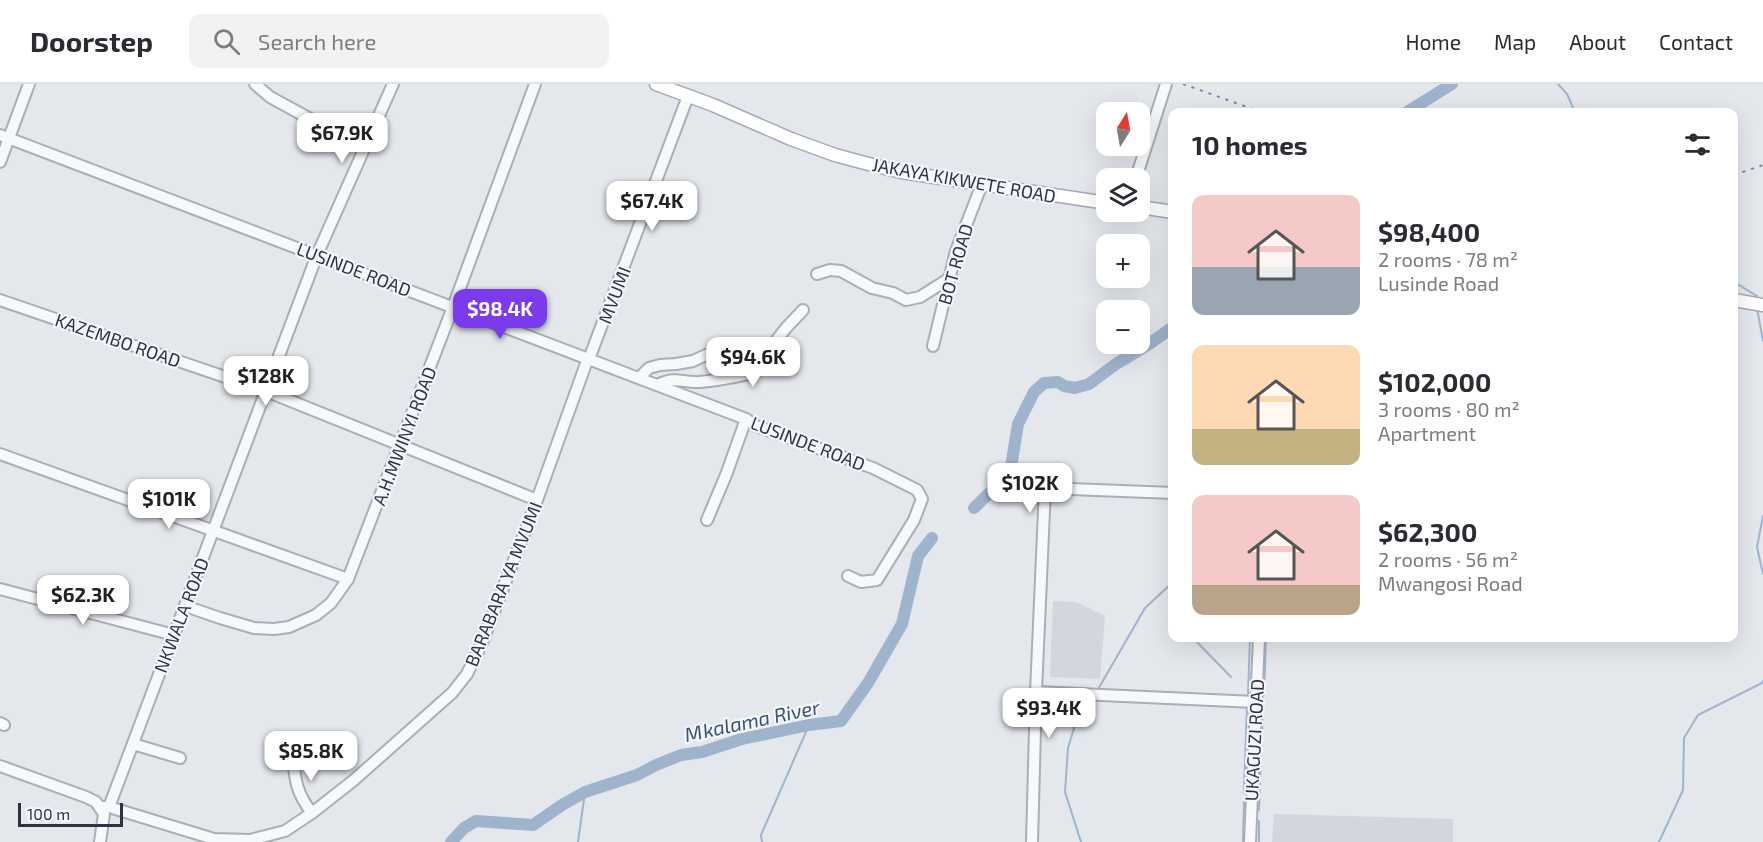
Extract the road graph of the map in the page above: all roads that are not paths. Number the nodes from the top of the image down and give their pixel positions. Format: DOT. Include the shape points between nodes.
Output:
graph roads {
  1 [pos="29,84"];
  2 [pos="255,84"];
  3 [pos="393,84"];
  4 [pos="535,84"];
  5 [pos="656,84"];
  6 [pos="1166,84"];
  7 [pos="688,96"];
  8 [pos="5,136"];
  9 [pos="367,142"];
  10 [pos="0,162"];
  11 [pos="1139,168"];
  12 [pos="982,184"];
  13 [pos="1096,200"];
  14 [pos="1150,209"];
  15 [pos="1168,211"];
  16 [pos="317,255"];
  17 [pos="817,274"];
  18 [pos="950,278"];
  19 [pos="0,300"];
  20 [pos="1738,301"];
  21 [pos="1763,305"];
  22 [pos="453,307"];
  23 [pos="803,310"];
  24 [pos="933,346"];
  25 [pos="589,359"];
  26 [pos="759,363"];
  27 [pos="639,378"];
  28 [pos="657,385"];
  29 [pos="266,392"];
  30 [pos="746,419"];
  31 [pos="401,447"];
  32 [pos="0,454"];
  33 [pos="1168,493"];
  34 [pos="537,500"];
  35 [pos="707,520"];
  36 [pos="213,531"];
  37 [pos="848,576"];
  38 [pos="348,579"];
  39 [pos="1,593"];
  40 [pos="185,606"];
  41 [pos="174,635"];
  42 [pos="1259,642"];
  43 [pos="1036,692"];
  44 [pos="1256,702"];
  45 [pos="133,744"];
  46 [pos="293,757"];
  47 [pos="180,758"];
  48 [pos="0,766"];
  49 [pos="104,809"];
  50 [pos="312,813"];
  51 [pos="100,842"];
  52 [pos="1032,842"];
  53 [pos="1250,842"];
  1 -- 8 [label="street"];
  2 -- 9 [label="street" via="270,97 325,127"];
  3 -- 9 [label="street, NKWALA ROAD"];
  4 -- 22 [label="street, A.H.MWINYI ROAD"];
  5 -- 7 [label="main road, JAKAYA KIKWETE ROAD"];
  6 -- 11 [label="street"];
  7 -- 12 [label="main road, JAKAYA KIKWETE ROAD" via="835,155 901,172"];
  7 -- 25 [label="street, MVUMI"];
  8 -- 10 [label="street"];
  8 -- 16 [label="street, LUSINDE ROAD"];
  9 -- 16 [label="street, NKWALA ROAD"];
  12 -- 13 [label="main road, JAKAYA KIKWETE ROAD"];
  12 -- 18 [label="street, BOT ROAD" via="956,251"];
  14 -- 15 [label="main road"];
  16 -- 22 [label="street, LUSINDE ROAD"];
  16 -- 29 [label="street, NKWALA ROAD"];
  17 -- 18 [label="street" via="841,271 906,300 920,297"];
  18 -- 24 [label="street, BOT ROAD"];
  19 -- 29 [label="street, KAZEMBO ROAD"];
  20 -- 21 [label="main road"];
  22 -- 25 [label="street, LUSINDE ROAD"];
  22 -- 31 [label="street, A.H.MWINYI ROAD"];
  23 -- 26 [label="street"];
  25 -- 27 [label="street, LUSINDE ROAD"];
  25 -- 34 [label="street, BARABARA YA MVUMI"];
  26 -- 27 [label="street" via="708,354 693,361 649,368"];
  26 -- 28 [label="street" via="746,376 705,382 669,380"];
  27 -- 28 [label="street, LUSINDE ROAD"];
  28 -- 30 [label="street, LUSINDE ROAD"];
  29 -- 31 [label="street, KAZEMBO ROAD"];
  29 -- 36 [label="street, NKWALA ROAD"];
  30 -- 35 [label="street"];
  30 -- 37 [label="street, LUSINDE ROAD" via="873,468 917,490 922,499 914,520 877,580 861,582"];
  31 -- 34 [label="street, KAZEMBO ROAD"];
  31 -- 38 [label="street, A.H.MWINYI ROAD"];
  32 -- 36 [label="street"];
  33 -- 43 [label="street" via="1045,488"];
  34 -- 50 [label="street, BARABARA YA MVUMI" via="483,643 467,674 429,715"];
  36 -- 38 [label="street"];
  36 -- 40 [label="street, NKWALA ROAD"];
  38 -- 40 [label="street, A.H.MWINYI ROAD" via="331,603 289,627 254,628"];
  39 -- 41 [label="street"];
  40 -- 41 [label="street, NKWALA ROAD"];
  41 -- 45 [label="street, NKWALA ROAD"];
  42 -- 44 [label="street, UKAGUZI ROAD"];
  43 -- 44 [label="street"];
  43 -- 52 [label="street"];
  44 -- 53 [label="street, UKAGUZI ROAD"];
  45 -- 47 [label="street"];
  45 -- 49 [label="street, NKWALA ROAD"];
  46 -- 50 [label="street" via="299,792"];
  48 -- 49 [label="street, BARABARA YA MVUMI" via="86,797"];
  49 -- 50 [label="street, BARABARA YA MVUMI" via="214,839 238,840 285,831"];
  49 -- 51 [label="street, NKWALA ROAD"];
}
